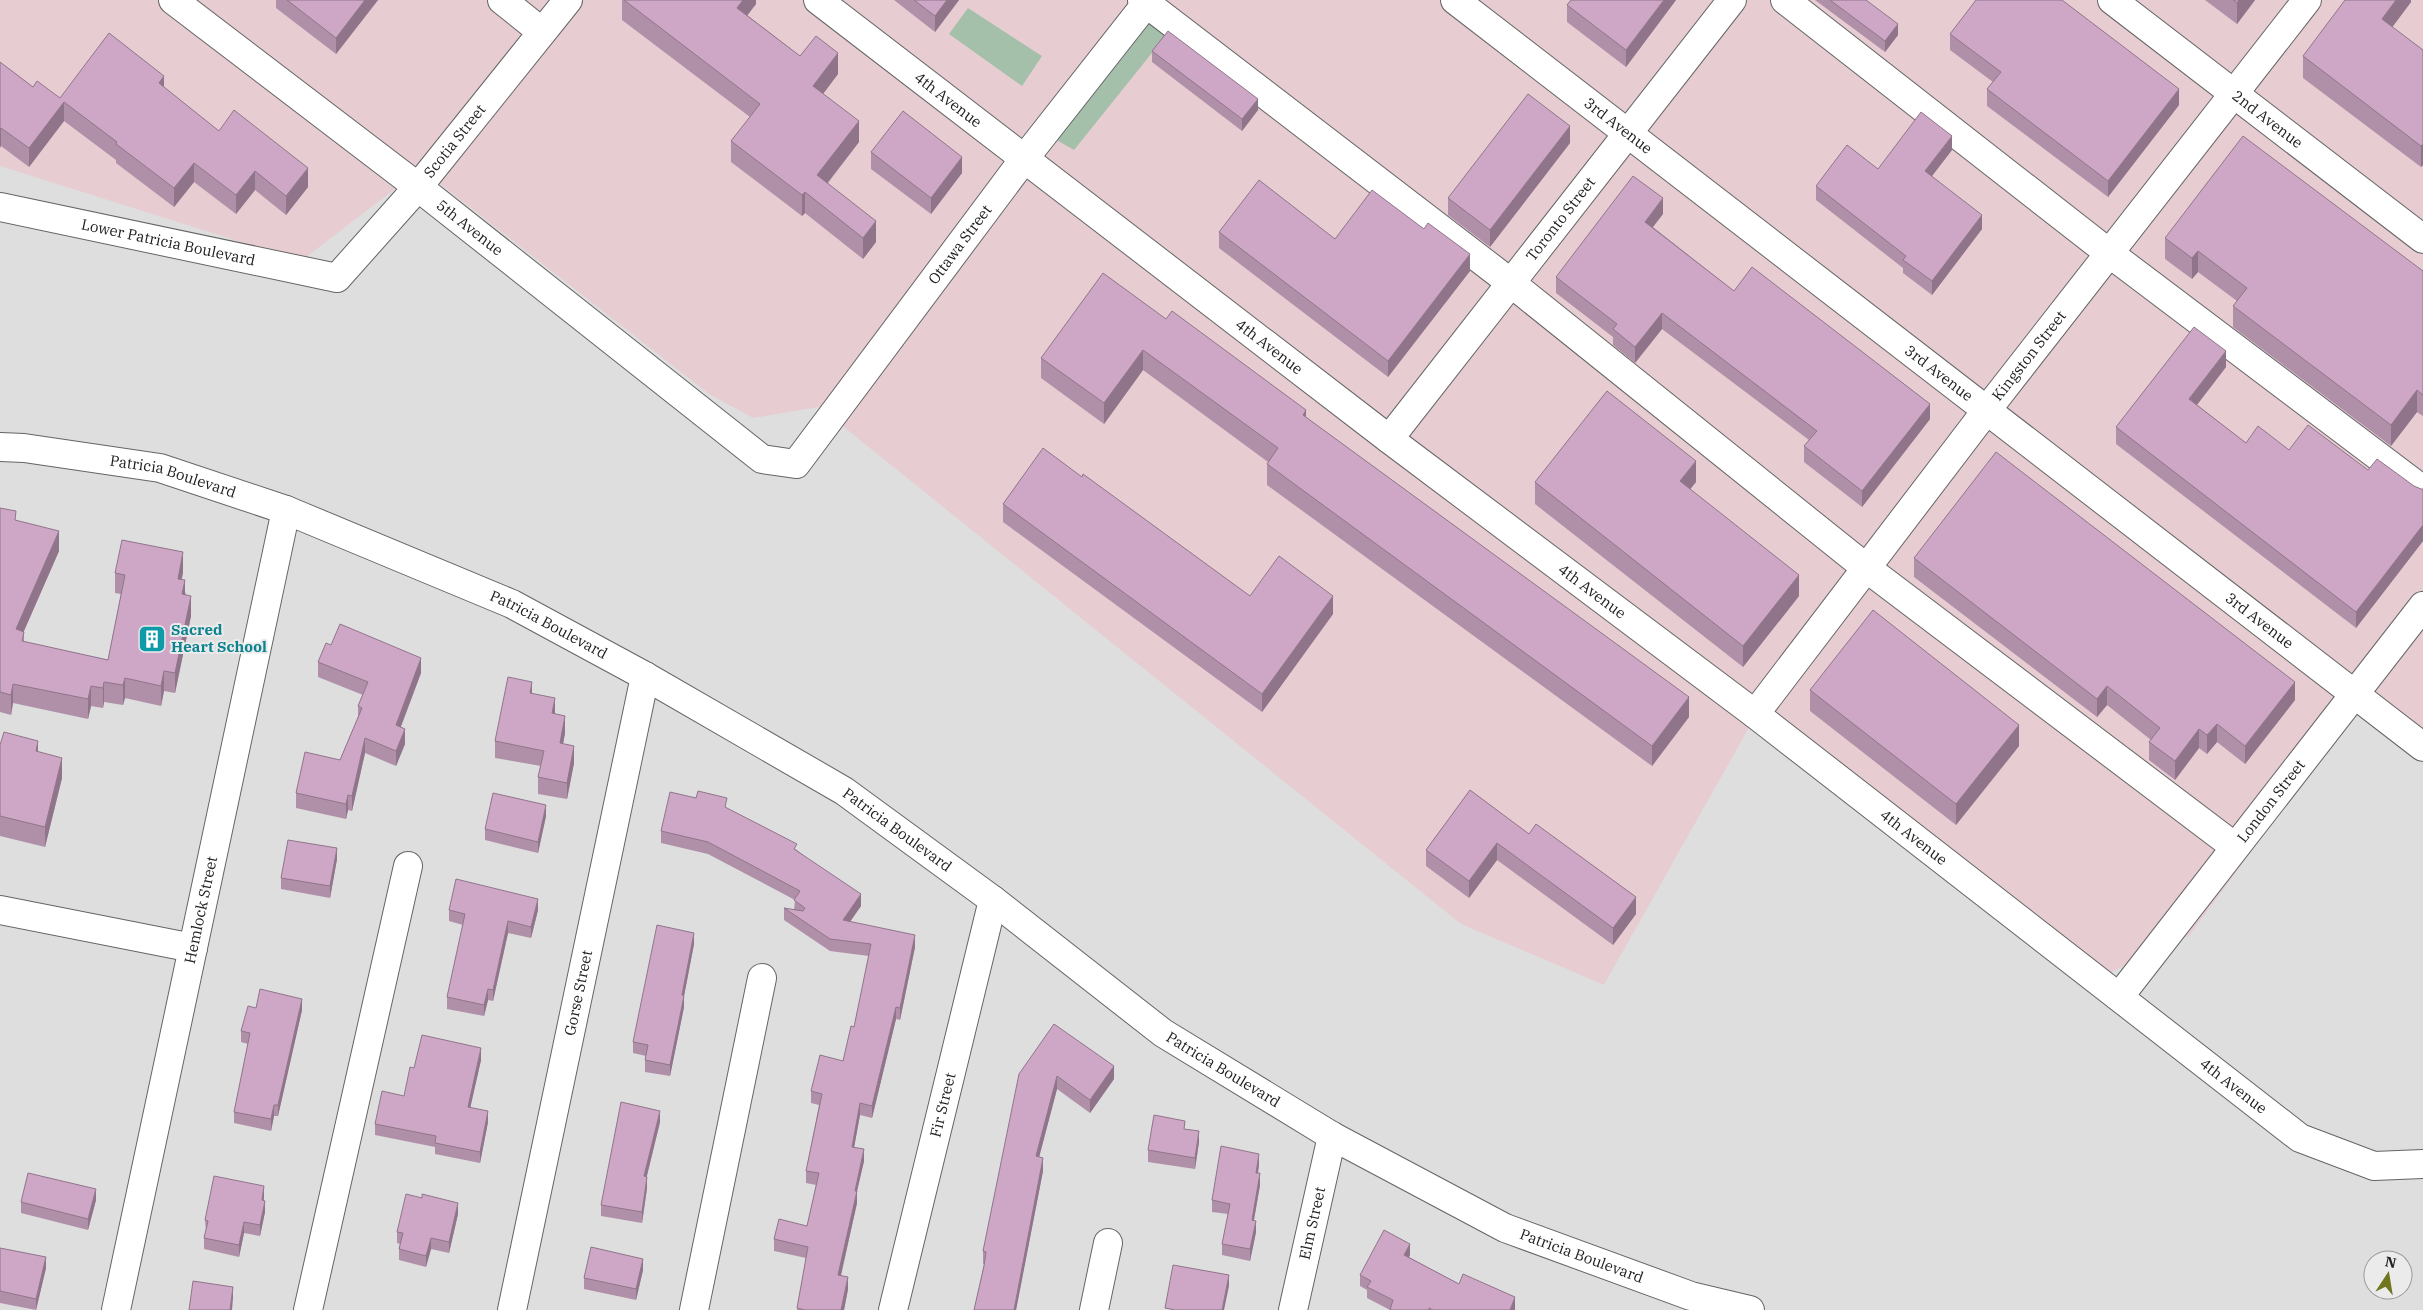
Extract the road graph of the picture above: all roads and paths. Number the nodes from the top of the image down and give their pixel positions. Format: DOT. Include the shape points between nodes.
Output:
graph roads {
  1 [pos="173,0"];
  2 [pos="502,0"];
  3 [pos="568,0"];
  4 [pos="818,0"];
  5 [pos="1455,0"];
  6 [pos="1732,0"];
  7 [pos="1786,0"];
  8 [pos="2112,0"];
  9 [pos="2307,0"];
  10 [pos="1146,1"];
  11 [pos="542,32"];
  12 [pos="2234,94"];
  13 [pos="1627,132"];
  14 [pos="1024,159"];
  15 [pos="418,187"];
  16 [pos="0,207"];
  17 [pos="2423,239"];
  18 [pos="2109,253"];
  19 [pos="337,278"];
  20 [pos="1511,283"];
  21 [pos="1986,411"];
  22 [pos="1388,439"];
  23 [pos="0,447"];
  24 [pos="762,459"];
  25 [pos="2423,490"];
  26 [pos="286,510"];
  27 [pos="1865,567"];
  28 [pos="2423,606"];
  29 [pos="645,676"];
  30 [pos="2353,694"];
  31 [pos="1754,714"];
  32 [pos="2423,747"];
  33 [pos="2235,847"];
  34 [pos="408,866"];
  35 [pos="993,900"];
  36 [pos="0,910"];
  37 [pos="194,948"];
  38 [pos="762,978"];
  39 [pos="2119,997"];
  40 [pos="1332,1136"];
  41 [pos="2423,1164"];
  42 [pos="1108,1243"];
  43 [pos="1690,1303"];
  44 [pos="116,1310"];
  45 [pos="308,1310"];
  46 [pos="512,1310"];
  47 [pos="694,1310"];
  48 [pos="894,1310"];
  49 [pos="1094,1310"];
  50 [pos="1293,1310"];
  51 [pos="1750,1310"];
  1 -- 15 [label="street, 5th Avenue"];
  2 -- 11 [label="street"];
  3 -- 11 [label="street, Scotia Street"];
  4 -- 14 [label="street, 4th Avenue"];
  5 -- 13 [label="street, 3rd Avenue"];
  6 -- 13 [label="street, Toronto Street"];
  7 -- 18 [label="street"];
  8 -- 12 [label="street, 2nd Avenue"];
  9 -- 12 [label="street, Kingston Street"];
  10 -- 14 [label="street, Ottawa Street"];
  10 -- 20 [label="street"];
  11 -- 15 [label="street, Scotia Street"];
  12 -- 17 [label="street, 2nd Avenue"];
  12 -- 18 [label="street, Kingston Street"];
  13 -- 20 [label="street, Toronto Street"];
  13 -- 21 [label="street, 3rd Avenue"];
  14 -- 22 [label="street, 4th Avenue"];
  14 -- 24 [label="street, Ottawa Street" via="796,464"];
  15 -- 19 [label="street, Scotia Street"];
  15 -- 24 [label="street, 5th Avenue"];
  16 -- 19 [label="street, Lower Patricia Boulevard"];
  18 -- 21 [label="street, Kingston Street"];
  18 -- 25 [label="street"];
  20 -- 22 [label="street, Toronto Street"];
  20 -- 27 [label="street"];
  21 -- 27 [label="street, Kingston Street"];
  21 -- 30 [label="street, 3rd Avenue"];
  22 -- 31 [label="street, 4th Avenue"];
  23 -- 26 [label="street, Patricia Boulevard" via="160,468"];
  26 -- 29 [label="street, Patricia Boulevard" via="512,604"];
  26 -- 37 [label="street, Hemlock Street"];
  27 -- 31 [label="street, Kingston Street"];
  27 -- 33 [label="street"];
  28 -- 30 [label="street, London Street"];
  29 -- 35 [label="street, Patricia Boulevard" via="844,791"];
  29 -- 46 [label="street, Gorse Street"];
  30 -- 32 [label="street, 3rd Avenue"];
  30 -- 33 [label="street, London Street"];
  31 -- 39 [label="street, 4th Avenue"];
  33 -- 39 [label="street, London Street"];
  34 -- 45 [label="street"];
  35 -- 40 [label="street, Patricia Boulevard" via="1163,1033"];
  35 -- 48 [label="street, Fir Street"];
  36 -- 37 [label="street"];
  37 -- 44 [label="street, Hemlock Street"];
  38 -- 47 [label="street"];
  39 -- 41 [label="street, 4th Avenue" via="2300,1138 2374,1166"];
  40 -- 43 [label="street, Patricia Boulevard" via="1505,1228"];
  40 -- 50 [label="street, Elm Street"];
  42 -- 49 [label="street"];
  43 -- 51 [label="street, Patricia Boulevard"];
}
